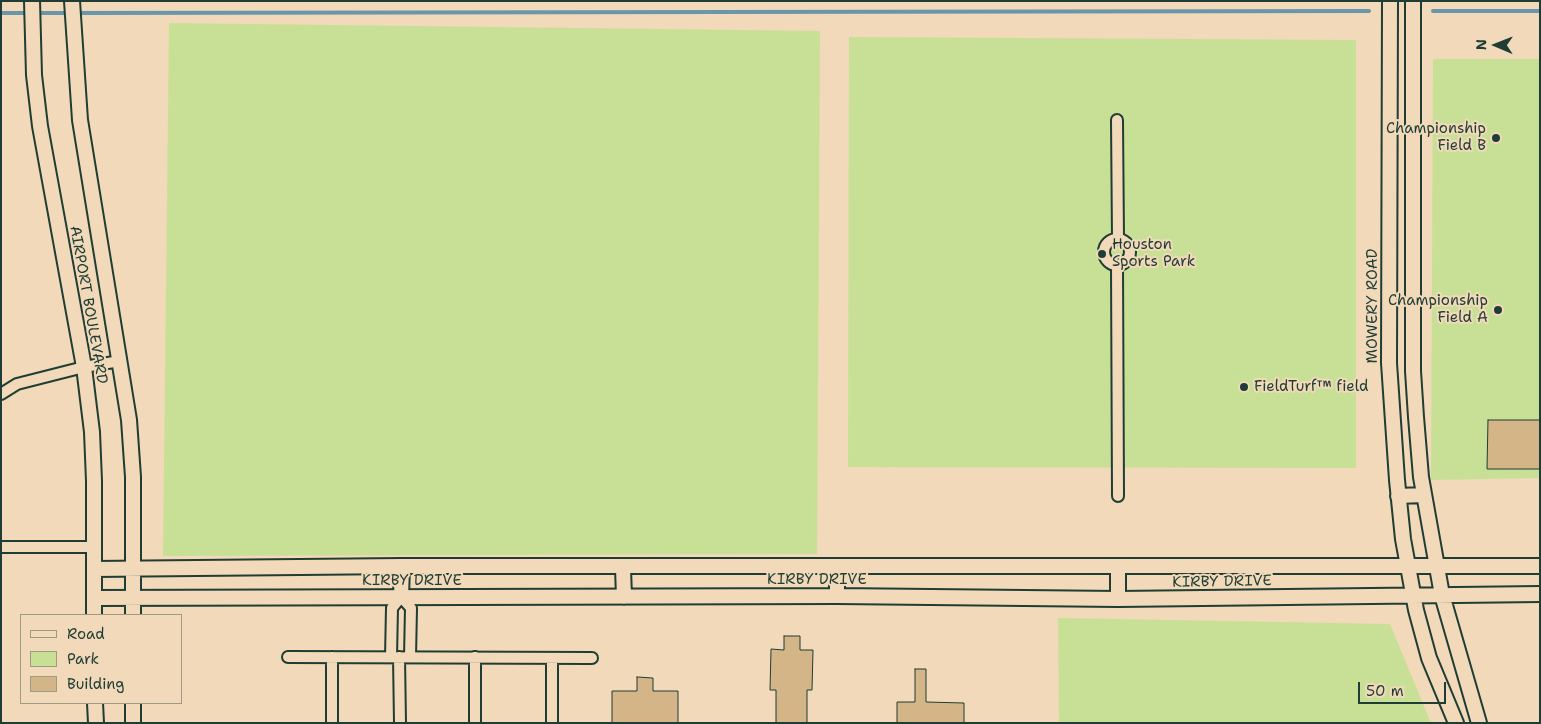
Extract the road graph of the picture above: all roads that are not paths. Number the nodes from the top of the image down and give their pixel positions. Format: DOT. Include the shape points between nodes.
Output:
graph roads {
  1 [pos="32,1"];
  2 [pos="72,1"];
  3 [pos="1390,1"];
  4 [pos="1412,1"];
  5 [pos="1117,120"];
  6 [pos="1118,239"];
  7 [pos="1413,251"];
  8 [pos="1390,252"];
  9 [pos="1117,265"];
  10 [pos="120,361"];
  11 [pos="84,367"];
  12 [pos="1,394"];
  13 [pos="1118,496"];
  14 [pos="1398,496"];
  15 [pos="1424,496"];
  16 [pos="1,547"];
  17 [pos="94,547"];
  18 [pos="402,566"];
  19 [pos="1408,566"];
  20 [pos="1436,566"];
  21 [pos="1540,566"];
  22 [pos="837,567"];
  23 [pos="1118,567"];
  24 [pos="623,568"];
  25 [pos="94,569"];
  26 [pos="133,569"];
  27 [pos="1442,594"];
  28 [pos="1540,594"];
  29 [pos="837,596"];
  30 [pos="1413,596"];
  31 [pos="401,597"];
  32 [pos="624,597"];
  33 [pos="94,598"];
  34 [pos="133,598"];
  35 [pos="1118,599"];
  36 [pos="94,614"];
  37 [pos="133,614"];
  38 [pos="288,657"];
  39 [pos="332,657"];
  40 [pos="395,657"];
  41 [pos="410,657"];
  42 [pos="475,657"];
  43 [pos="552,658"];
  44 [pos="592,658"];
  45 [pos="95,704"];
  46 [pos="133,704"];
  47 [pos="96,723"];
  48 [pos="133,723"];
  49 [pos="332,723"];
  50 [pos="400,723"];
  51 [pos="475,723"];
  52 [pos="552,723"];
  53 [pos="1456,723"];
  54 [pos="1479,723"];
  1 -- 11 [label="street, AIRPORT BOULEVARD" via="40,126"];
  2 -- 10 [label="street, AIRPORT BOULEVARD" via="80,120"];
  3 -- 8 [label="street, MOWERY ROAD"];
  4 -- 7 [label="street"];
  5 -- 6 [label="street"];
  6 -- 9 [label="street" via="1128,246 1130,254 1125,262"];
  6 -- 9 [label="street" via="1107,244 1104,252 1106,260"];
  7 -- 8 [label="street"];
  7 -- 15 [label="street" via="1413,371"];
  8 -- 14 [label="street, MOWERY ROAD" via="1389,363"];
  9 -- 13 [label="street"];
  10 -- 11 [label="street"];
  10 -- 26 [label="street, AIRPORT BOULEVARD" via="133,477"];
  11 -- 12 [label="street" via="17,384"];
  11 -- 17 [label="street, AIRPORT BOULEVARD" via="92,432"];
  14 -- 15 [label="street"];
  14 -- 19 [label="street, MOWERY ROAD"];
  15 -- 20 [label="street"];
  16 -- 17 [label="street"];
  17 -- 25 [label="street, AIRPORT BOULEVARD"];
  18 -- 24 [label="street, KIRBY DRIVE"];
  18 -- 26 [label="street, KIRBY DRIVE"];
  18 -- 31 [label="street"];
  19 -- 20 [label="street, KIRBY DRIVE"];
  19 -- 23 [label="street, KIRBY DRIVE"];
  19 -- 30 [label="street, MOWERY ROAD"];
  20 -- 21 [label="street, KIRBY DRIVE"];
  20 -- 27 [label="street"];
  22 -- 23 [label="street, KIRBY DRIVE"];
  22 -- 24 [label="street, KIRBY DRIVE"];
  22 -- 29 [label="street"];
  23 -- 35 [label="street"];
  24 -- 32 [label="street"];
  25 -- 26 [label="street, KIRBY DRIVE"];
  25 -- 33 [label="street, AIRPORT BOULEVARD"];
  26 -- 34 [label="street, AIRPORT BOULEVARD"];
  27 -- 28 [label="street, KIRBY DRIVE"];
  27 -- 30 [label="street, KIRBY DRIVE"];
  27 -- 54 [label="street"];
  29 -- 32 [label="street, KIRBY DRIVE"];
  29 -- 35 [label="street, KIRBY DRIVE"];
  30 -- 35 [label="street, KIRBY DRIVE"];
  30 -- 53 [label="street, MOWERY ROAD" via="1429,658"];
  31 -- 32 [label="street, KIRBY DRIVE"];
  31 -- 34 [label="street, KIRBY DRIVE"];
  31 -- 40 [label="street" via="392,608"];
  31 -- 41 [label="street" via="410,608"];
  33 -- 34 [label="street, KIRBY DRIVE"];
  33 -- 36 [label="street, AIRPORT BOULEVARD"];
  34 -- 37 [label="street, AIRPORT BOULEVARD"];
  38 -- 39 [label="street"];
  39 -- 40 [label="street"];
  39 -- 49 [label="street"];
  40 -- 41 [label="street"];
  40 -- 50 [label="street"];
  41 -- 42 [label="street"];
  42 -- 43 [label="street"];
  42 -- 51 [label="street"];
  43 -- 44 [label="street"];
  43 -- 52 [label="street"];
  45 -- 47 [label="street"];
  46 -- 48 [label="street"];
}
